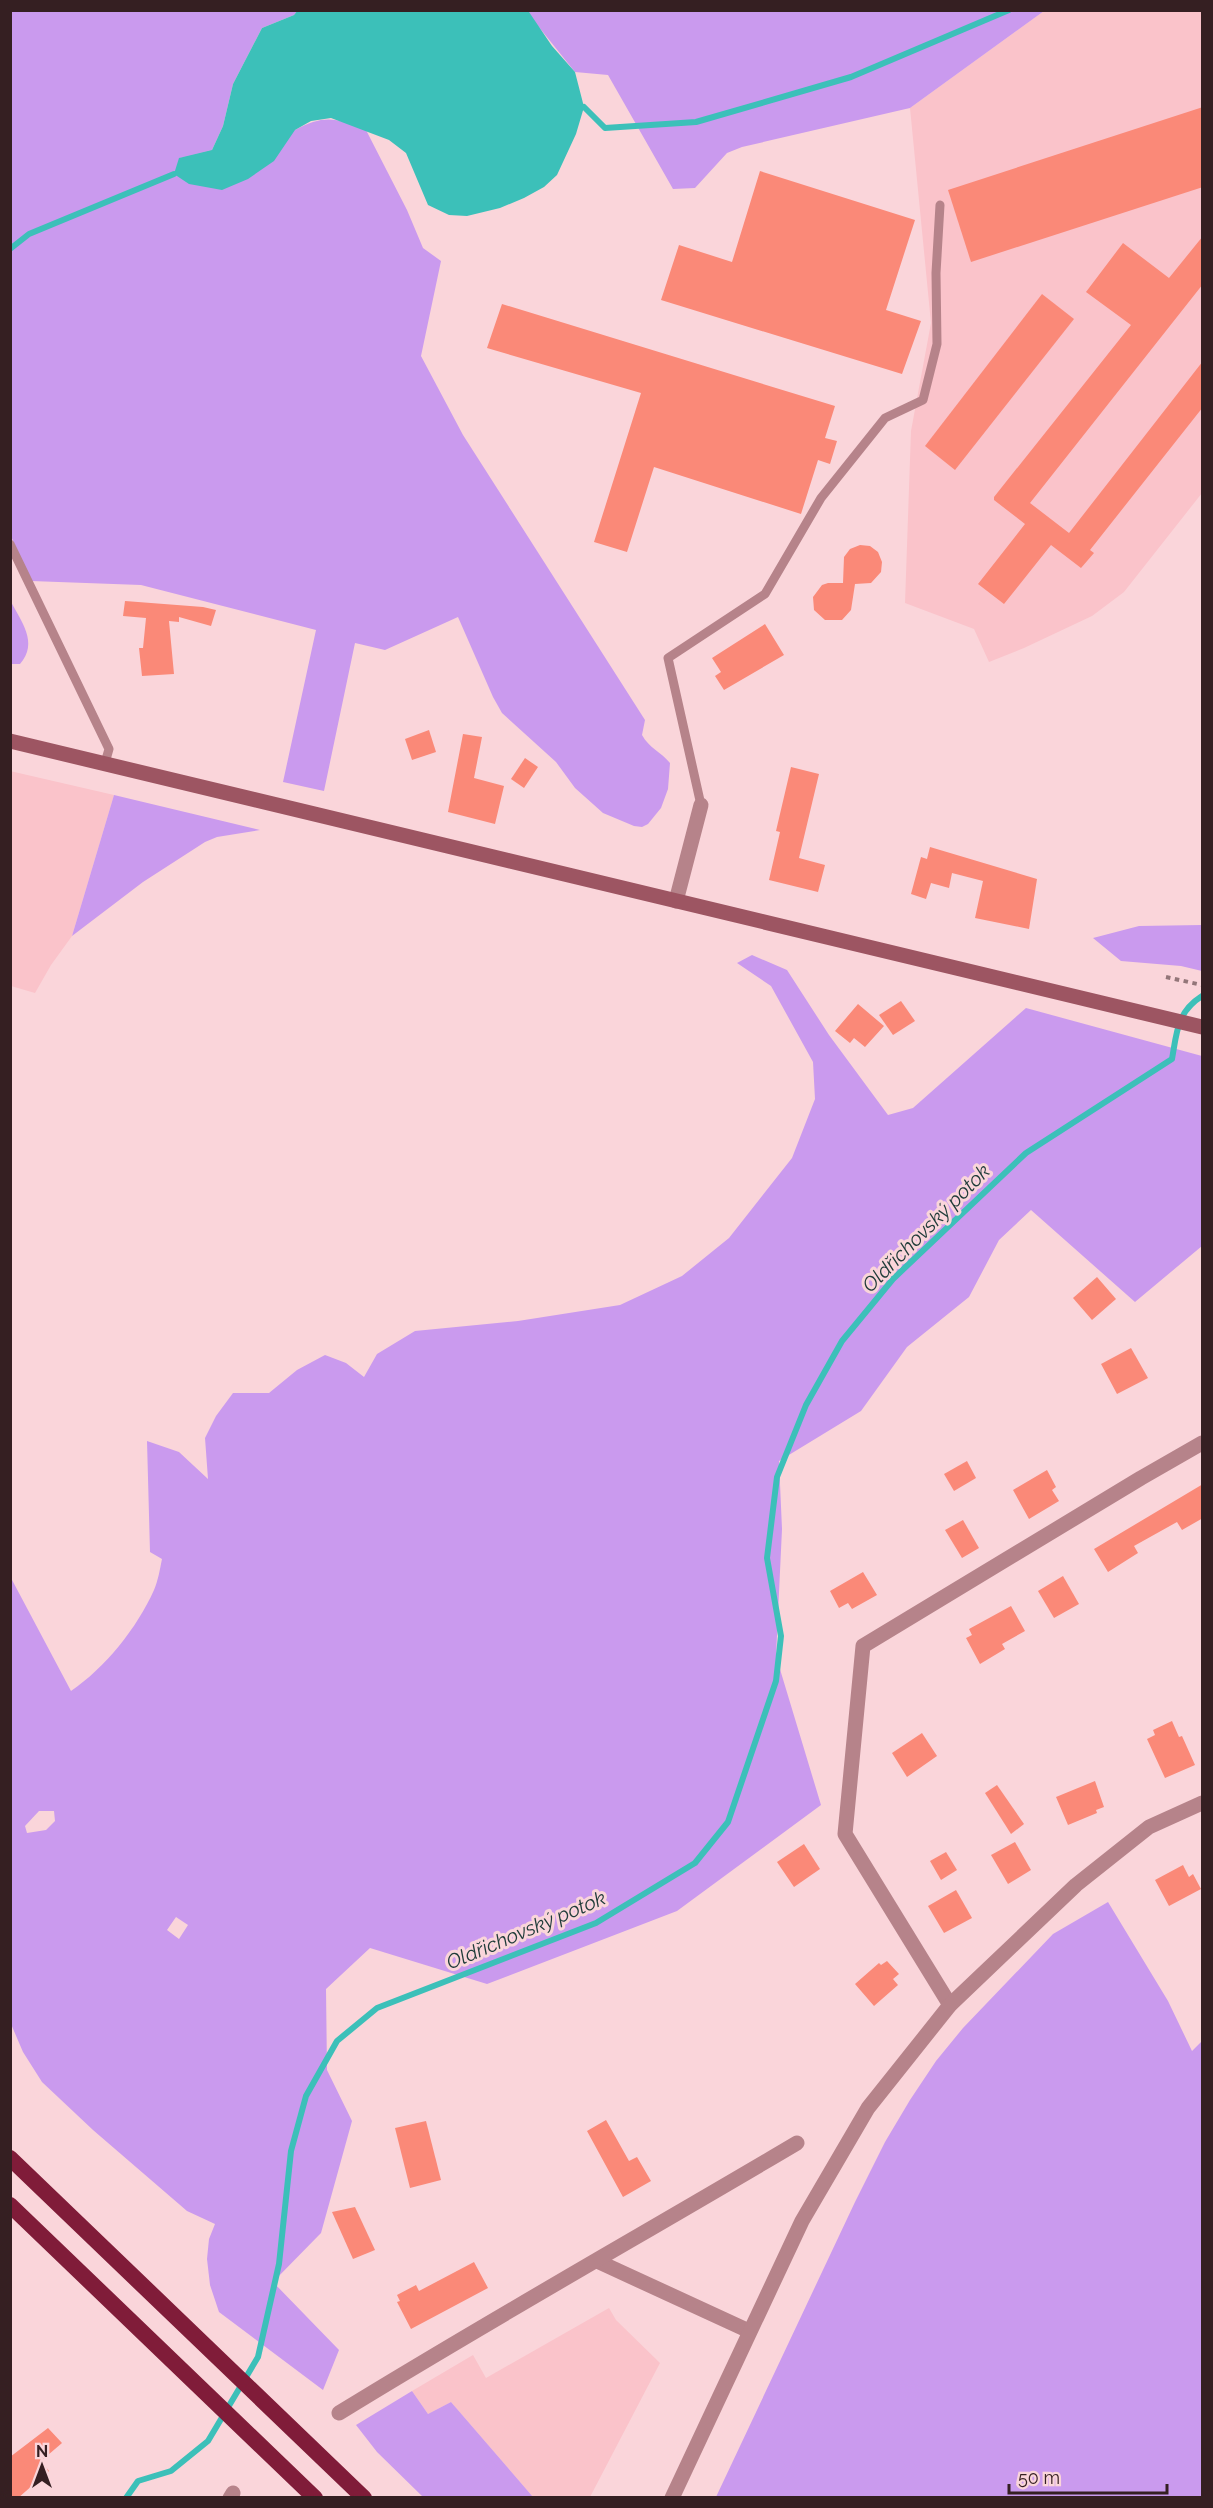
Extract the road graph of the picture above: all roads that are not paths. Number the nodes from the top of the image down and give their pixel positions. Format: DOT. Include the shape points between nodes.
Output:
graph roads {
  1 [pos="940,205"];
  2 [pos="10,544"];
  3 [pos="10,741"];
  4 [pos="105,763"];
  5 [pos="701,805"];
  6 [pos="676,901"];
  7 [pos="1203,1027"];
  8 [pos="1203,1443"];
  9 [pos="1203,1803"];
  10 [pos="950,2005"];
  11 [pos="797,2143"];
  12 [pos="10,2158"];
  13 [pos="10,2205"];
  14 [pos="597,2261"];
  15 [pos="748,2331"];
  16 [pos="339,2413"];
  17 [pos="315,2498"];
  18 [pos="364,2498"];
  19 [pos="672,2498"];
  1 -- 5 [label="lane" via="937,344 922,400 885,418 821,498 765,594 668,658"];
  2 -- 4 [label="lane" via="109,749"];
  3 -- 4 [label="main road"];
  4 -- 6 [label="main road"];
  5 -- 6 [label="street"];
  6 -- 7 [label="main road"];
  8 -- 10 [label="street" via="863,1646 845,1834"];
  9 -- 10 [label="street" via="1149,1827 1076,1885"];
  10 -- 15 [label="street" via="868,2108 802,2221"];
  11 -- 14 [label="street"];
  12 -- 18 [label="highway"];
  13 -- 17 [label="highway"];
  14 -- 15 [label="street"];
  14 -- 16 [label="street" via="450,2344"];
  15 -- 19 [label="street"];
}
